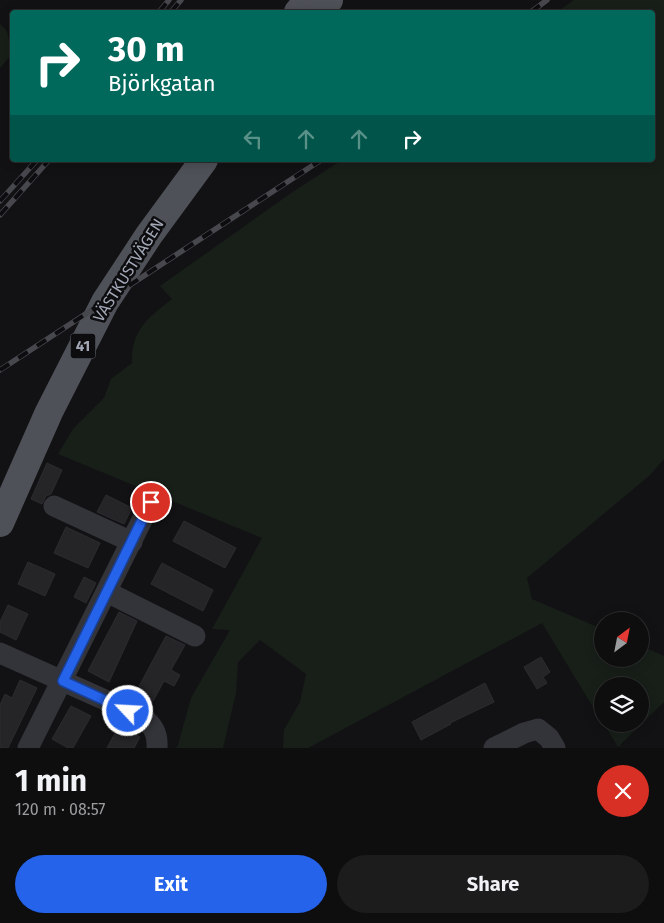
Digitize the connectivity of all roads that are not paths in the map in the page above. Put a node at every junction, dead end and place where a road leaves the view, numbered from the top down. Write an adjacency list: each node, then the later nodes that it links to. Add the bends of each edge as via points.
1 (308, 0): 3 (main road)
2 (329, 0): 4 (main road)
3 (300, 10)
4 (321, 10)
5 (183, 162): 7 (main road, VÄSTKUSTVÄGEN / 41, via 100,281 52,372)
6 (203, 162): 10 (main road, VÄSTKUSTVÄGEN / 41, via 105,302 49,412)
7 (0, 483)
8 (151, 502): 11 (street)
9 (54, 506): 11 (street)
10 (0, 523)
11 (132, 542): 12 (street)
12 (107, 592): 13 (street); 15 (street)
13 (195, 636)
14 (0, 653): 15 (street)
15 (63, 681): 16 (street); 17 (street, via 141,716 154,729)
16 (28, 748)
17 (157, 748)
18 (494, 748): 19 (street, via 538,729)
19 (555, 748)

